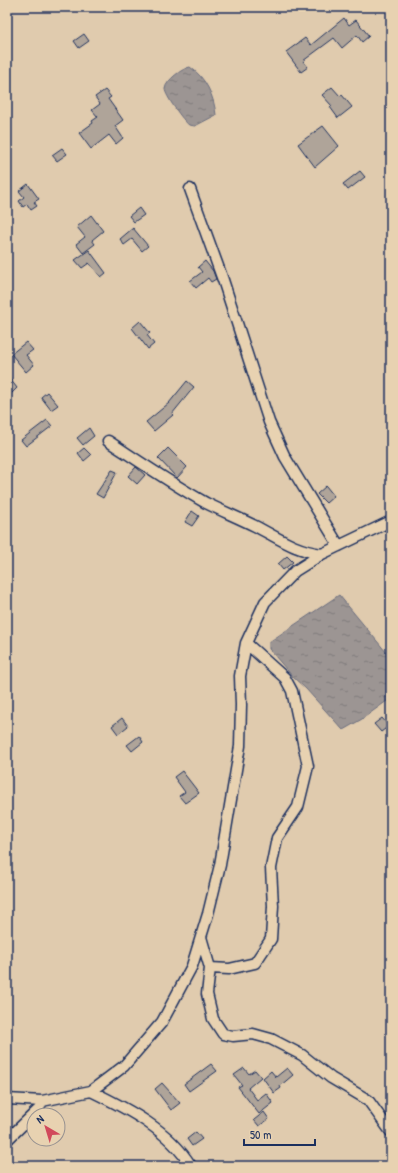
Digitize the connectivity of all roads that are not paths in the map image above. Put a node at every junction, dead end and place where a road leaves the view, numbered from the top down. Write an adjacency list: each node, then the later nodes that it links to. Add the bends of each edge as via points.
1 (190, 189): 4 (street, via 223,280 269,422 285,457)
2 (108, 441): 5 (street, via 206,503 291,546 306,552)
3 (391, 521): 4 (street)
4 (339, 546): 5 (street)
5 (322, 554): 6 (street, via 295,570 265,602)
6 (246, 643): 7 (street, via 240,676 239,753 220,865); 8 (street, via 285,678 292,692 308,766 298,807 277,838 271,868 271,938 255,963 229,969)
7 (201, 937): 8 (street); 9 (street, via 192,966 162,1022 124,1066)
8 (210, 968): 12 (street, via 207,994 213,1019 223,1034 252,1034 302,1055 331,1078 368,1100)
9 (91, 1091): 11 (street); 14 (street, via 167,1136)
10 (7, 1099): 11 (street)
11 (42, 1101): 13 (street, via 39,1109)
12 (391, 1132)
13 (7, 1140)
14 (191, 1166)

